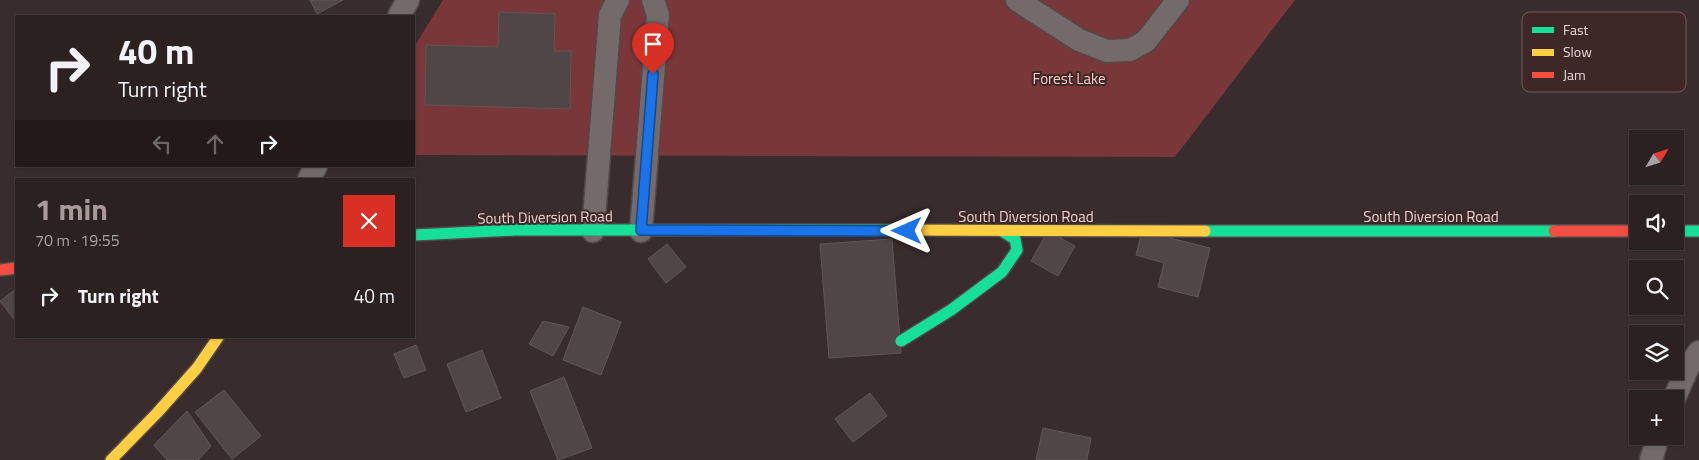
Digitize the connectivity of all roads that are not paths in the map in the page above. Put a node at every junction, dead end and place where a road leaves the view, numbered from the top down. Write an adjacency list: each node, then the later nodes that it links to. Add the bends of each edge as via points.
1 (408, 0): 6 (lane)
2 (618, 0): 8 (lane, via 610,15)
3 (653, 0): 7 (lane, via 658,15)
4 (1017, 0): 5 (lane, via 1079,40 1107,51 1130,50 1146,41)
5 (1178, 0)
6 (400, 15)
7 (641, 230): 8 (main road, South Diversion Road); 9 (main road, South Diversion Road)
8 (593, 231): 13 (main road, South Diversion Road, via 516,230)
9 (1002, 231): 10 (main road, South Diversion Road); 17 (main road, via 1015,239 1018,250 1002,272 951,310)
10 (1629, 231)
11 (1684, 231): 12 (main road)
12 (1699, 232)
13 (415, 235)
14 (15, 268): 15 (main road)
15 (0, 270)
16 (218, 338): 21 (main road, via 197,368)
17 (901, 341)
18 (1699, 352): 19 (lane)
19 (1678, 390)
20 (1655, 445): 22 (lane)
21 (111, 460)
22 (1651, 460)

